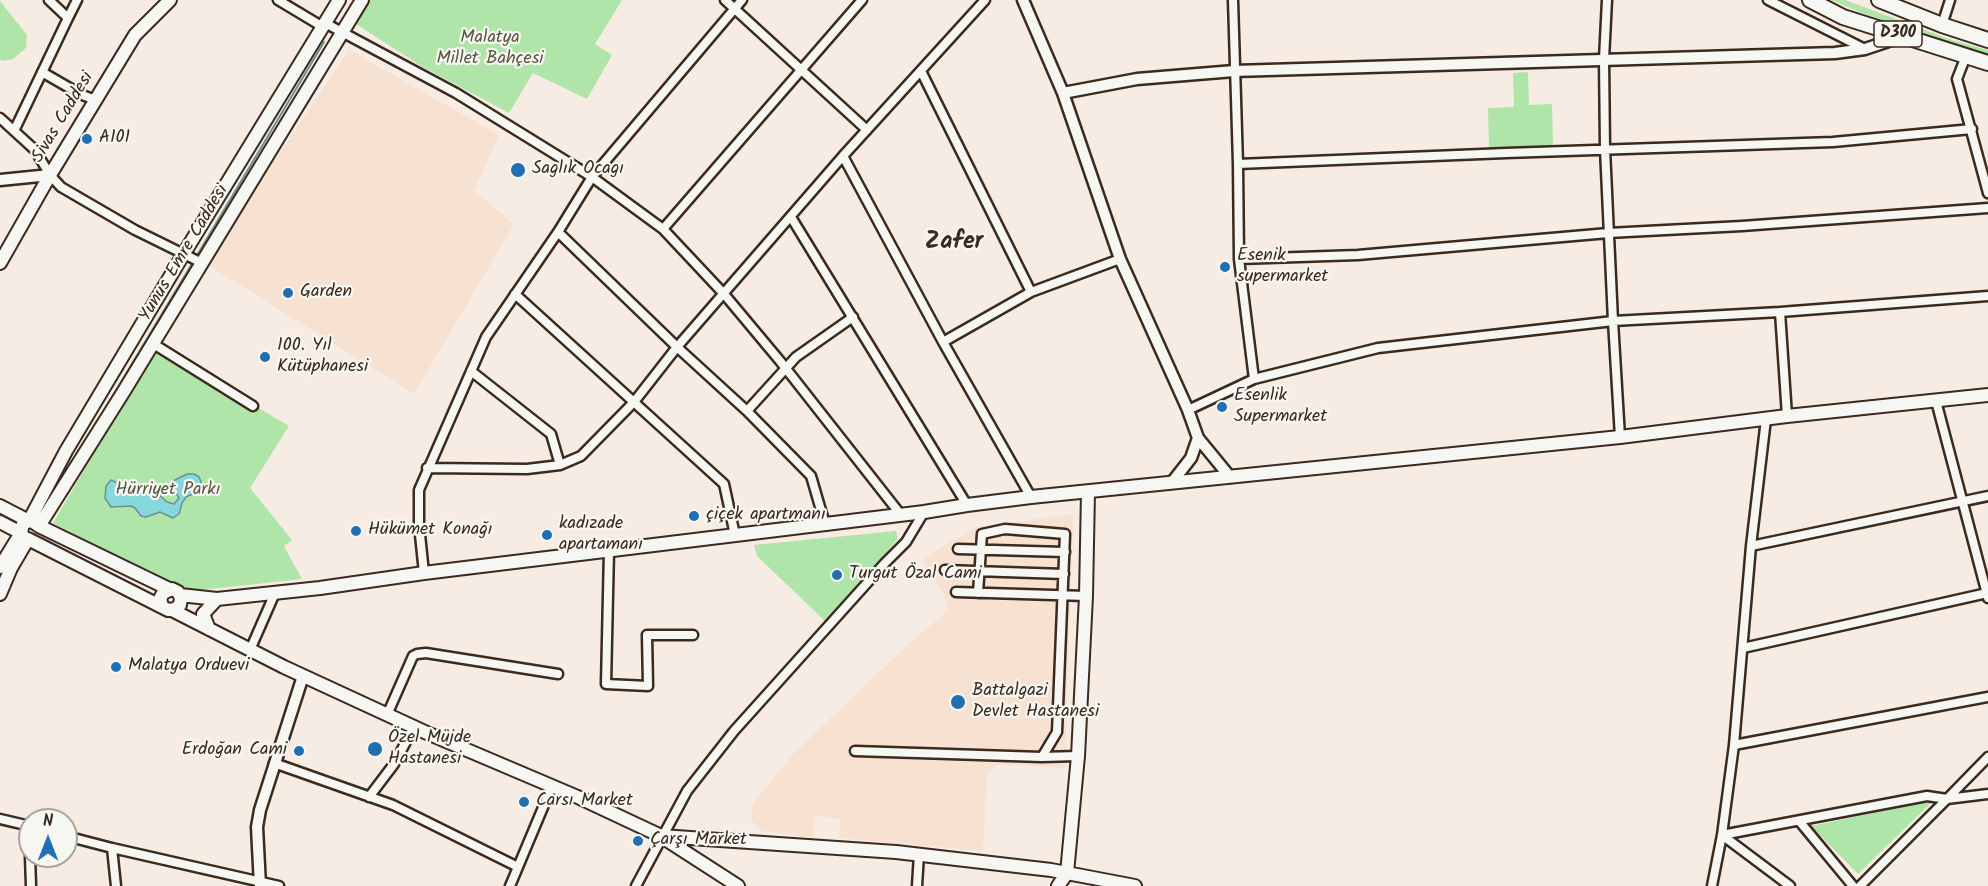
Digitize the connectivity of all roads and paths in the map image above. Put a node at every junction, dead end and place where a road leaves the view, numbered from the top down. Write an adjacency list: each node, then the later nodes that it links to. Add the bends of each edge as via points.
1 (49, 0): 19 (street)
2 (77, 0): 19 (street)
3 (170, 0): 34 (main road, Sivas Caddesi, via 135,35)
4 (278, 0): 20 (street)
5 (339, 0): 20 (main road, Yunus Emre Caddesi)
6 (362, 0): 22 (main road, Yunus Emre Caddesi)
7 (725, 0): 18 (street)
8 (742, 0): 18 (street)
9 (862, 0): 29 (street)
10 (985, 0): 30 (street)
11 (1023, 0): 33 (street)
12 (1233, 0): 31 (street)
13 (1607, 0): 27 (street)
14 (1768, 0): 25 (street)
15 (1810, 0): 23 (highway, D300, via 1843,17)
16 (1879, 0): 21 (highway, D300)
17 (1950, 0): 21 (street)
18 (734, 8): 29 (street); 43 (street)
19 (68, 18): 32 (street)
20 (324, 25): 22 (street); 51 (main road, Yunus Emre Caddesi)
21 (1942, 25): 24 (highway, D300)
22 (344, 31): 43 (street, via 456,93); 54 (main road, Yunus Emre Caddesi)
23 (1904, 36): 25 (street); 26 (highway, D300)
24 (1988, 40)
25 (1865, 49): 27 (street)
26 (1965, 56): 28 (highway, D300); 36 (street, via 1957,79)
27 (1604, 58): 31 (street); 39 (street)
28 (1988, 63)
29 (802, 70): 37 (street); 48 (street)
30 (921, 71): 37 (street); 56 (street)
31 (1234, 71): 33 (street, via 1137,79); 41 (street)
32 (42, 72): 34 (street); 38 (street)
33 (1063, 93): 52 (street)
34 (95, 100): 42 (main road, Sivas Caddesi)
35 (0, 118): 38 (street)
36 (1972, 129): 39 (street, via 1833,142); 45 (street)
37 (867, 130): 40 (street)
38 (14, 131): 42 (street, via 35,150)
39 (1605, 149): 41 (street); 50 (street)
40 (843, 156): 47 (street); 63 (street)
41 (1238, 164): 53 (street)
42 (50, 175): 44 (street); 51 (street, via 61,187); 55 (main road, Sivas Caddesi)
43 (592, 177): 48 (street); 49 (street)
44 (0, 180)
45 (1988, 193)
46 (1988, 208): 50 (street)
47 (790, 217): 58 (street); 61 (street)
48 (663, 229): 58 (street)
49 (558, 232): 57 (street); 65 (street)
50 (1608, 233): 53 (street, via 1358,255); 62 (street)
51 (184, 255): 54 (street); 94 (main road, Yunus Emre Caddesi, via 66,451)
52 (1120, 259): 56 (street); 73 (street)
53 (1239, 259): 68 (street)
54 (201, 262): 64 (main road, Yunus Emre Caddesi)
55 (0, 263)
56 (1031, 292): 63 (street)
57 (515, 294): 67 (street, via 486,337); 71 (street)
58 (724, 294): 65 (street); 66 (street)
59 (1988, 296): 60 (street)
60 (1780, 312): 62 (street); 75 (street)
61 (853, 317): 66 (street, via 796,357); 89 (street)
62 (1613, 321): 68 (street, via 1378,348); 77 (street)
63 (943, 342): 87 (street)
64 (152, 343): 72 (street); 94 (main road, Yunus Emre Caddesi, via 57,500)
65 (677, 348): 71 (street); 74 (street)
66 (786, 369): 74 (street); 92 (street)
67 (471, 371): 79 (street, via 551,434); 82 (street)
68 (1254, 379): 73 (street)
69 (1988, 395): 70 (main road)
70 (1936, 401): 75 (main road); 88 (street)
71 (634, 402): 80 (street, via 581,456); 96 (street, via 724,484)
72 (252, 406)
73 (1188, 410): 78 (street)
74 (747, 411): 95 (street, via 811,476)
75 (1787, 416): 76 (main road)
76 (1766, 419): 77 (main road); 98 (street)
77 (1620, 437): 83 (main road)
78 (1198, 438): 83 (street); 84 (street, via 1191,458)
79 (554, 443): 80 (street); 81 (street)
80 (571, 460): 81 (street)
81 (560, 465): 82 (street)
82 (427, 468): 106 (street, via 419,490)
83 (1230, 477): 84 (main road)
84 (1173, 481): 85 (main road)
85 (1088, 492): 87 (main road); 115 (main road)
86 (1988, 496): 88 (street)
87 (1031, 497): 89 (main road)
88 (1963, 501): 98 (street); 108 (street)
89 (968, 505): 91 (main road)
90 (0, 506): 94 (main road)
91 (924, 512): 92 (main road); 141 (street, via 906,542 734,731 687,791)
92 (901, 515): 95 (main road)
93 (0, 522): 97 (main road)
94 (34, 523): 97 (main road, via 23,524); 109 (main road)
95 (825, 524): 96 (main road)
96 (735, 535): 101 (main road)
97 (24, 536): 103 (main road); 113 (main road); 118 (main road)
98 (1751, 546): 121 (street)
99 (958, 549): 100 (street)
100 (981, 549): 102 (street); 102 (street, via 982,534 1005,529 1065,534); 105 (street)
101 (609, 550): 106 (main road); 120 (street, via 606,684 648,686 647,635)
102 (1065, 552): 107 (street)
103 (0, 567)
104 (945, 570): 105 (street)
105 (980, 571): 107 (street); 112 (street)
106 (424, 573): 111 (main road)
107 (1064, 574): 114 (street)
108 (1986, 581): 116 (street)
109 (174, 592): 117 (main road); 118 (main road, via 161,596); 118 (main road, via 180,605)
110 (956, 592): 112 (street)
111 (275, 593): 117 (main road); 122 (street)
112 (978, 593): 114 (street)
113 (0, 594)
114 (1063, 595): 115 (street); 132 (street, via 1057,732)
115 (1086, 596): 130 (main road)
116 (1987, 596): 121 (street)
117 (217, 598): 119 (main road, via 202,614)
118 (167, 608): 119 (main road)
119 (209, 629): 122 (main road)
120 (693, 635)
121 (1743, 648): 128 (street)
122 (250, 650): 124 (main road)
123 (558, 674): 126 (street, via 417,654 412,656)
124 (303, 676): 126 (main road); 133 (street)
125 (1988, 697): 128 (street)
126 (387, 715): 127 (main road)
127 (414, 727): 134 (main road); 136 (street, via 394,764)
128 (1734, 745): 142 (street)
129 (855, 751): 132 (street)
130 (1078, 756): 132 (street); 148 (main road)
131 (1988, 757): 137 (street)
132 (1042, 758)
133 (274, 763): 136 (street); 149 (street, via 257,827)
134 (552, 786): 141 (main road); 146 (street)
135 (1988, 794): 137 (street)
136 (369, 797): 146 (street)
137 (1947, 800): 139 (street, via 1927,796); 162 (street)
138 (0, 819): 140 (street)
139 (1800, 822): 142 (street); 161 (street)
140 (18, 823)
141 (661, 836): 145 (main road); 154 (street); 155 (main road)
142 (1722, 836): 159 (street); 160 (street)
143 (78, 839): 144 (street)
144 (112, 848): 149 (street); 151 (street)
145 (919, 854): 148 (main road); 156 (street)
146 (518, 867): 153 (street)
147 (31, 868): 150 (street)
148 (1067, 873): 157 (main road); 158 (main road)
149 (260, 883): 152 (street)
150 (32, 886)
151 (116, 886)
152 (279, 886)
153 (510, 886)
154 (636, 886)
155 (738, 886)
156 (917, 886)
157 (1058, 886)
158 (1135, 886)
159 (1712, 886)
160 (1790, 886)
161 (1853, 886)
162 (1860, 886)

